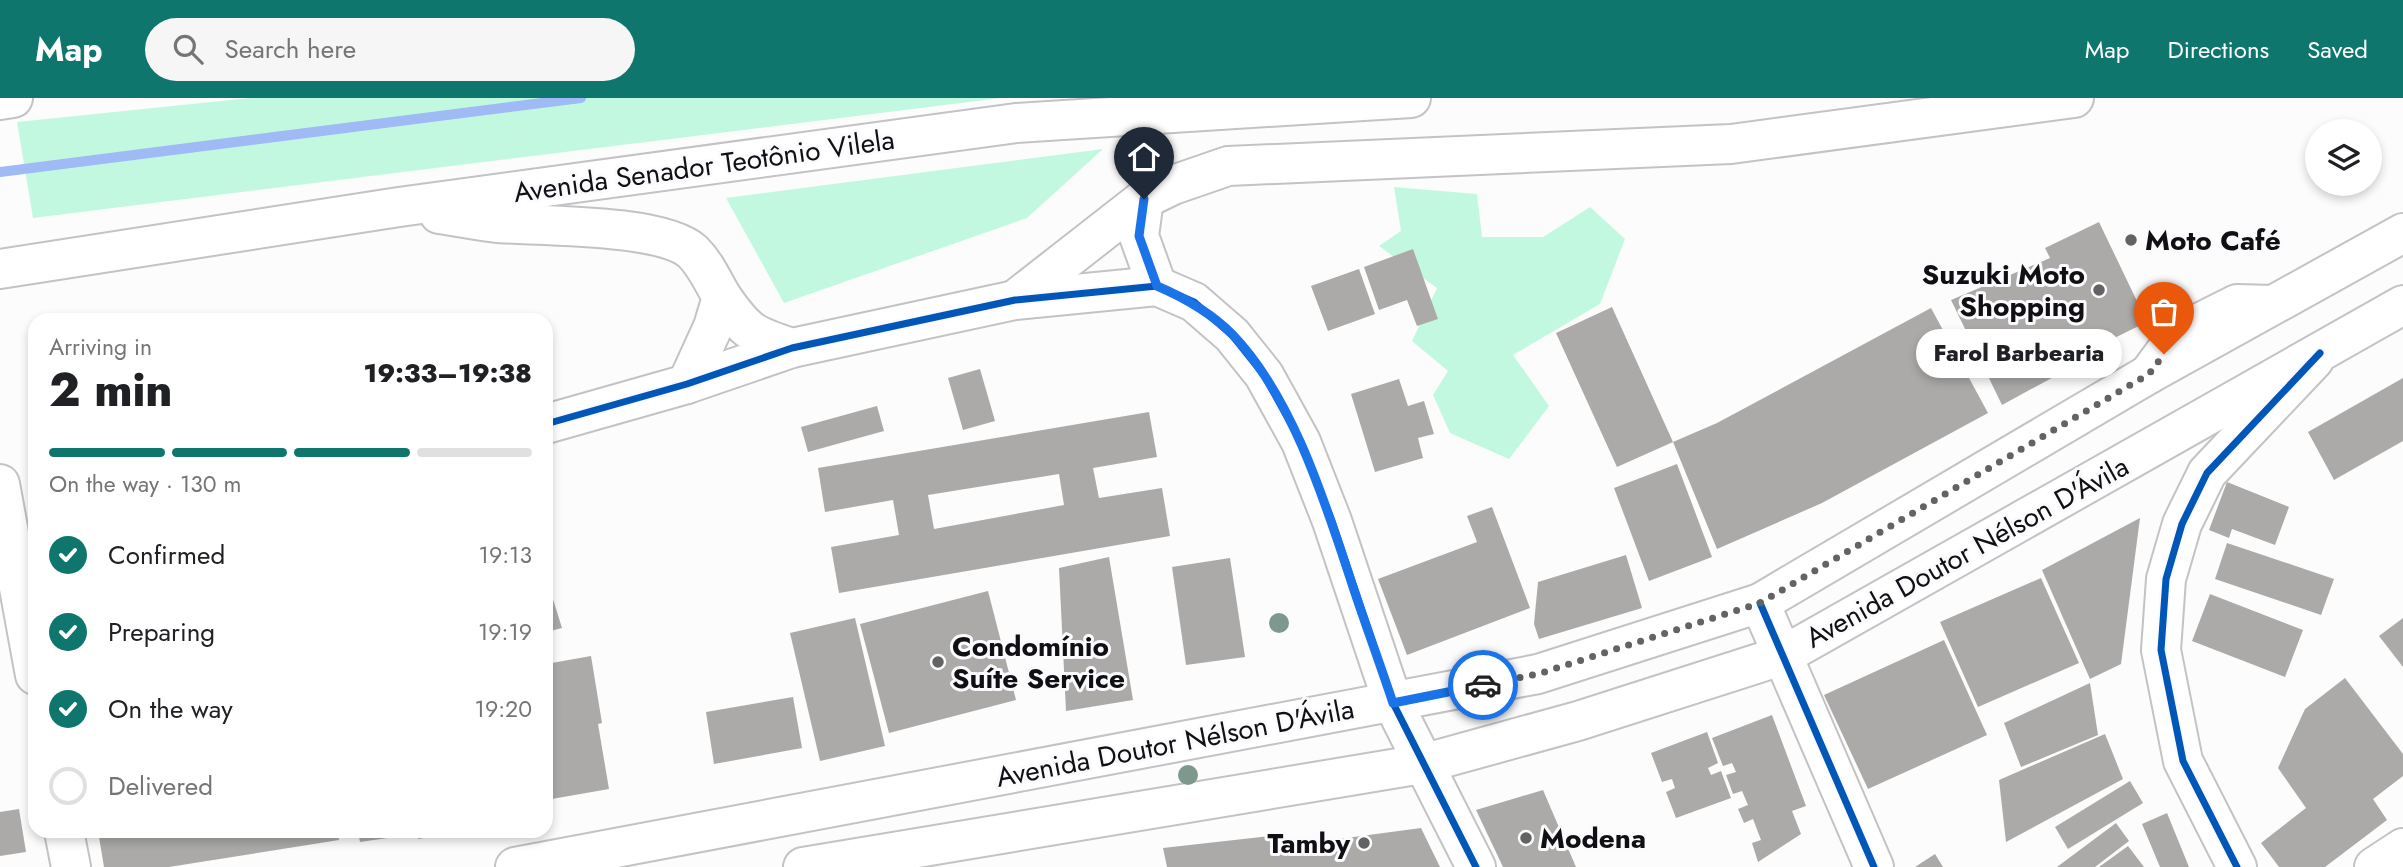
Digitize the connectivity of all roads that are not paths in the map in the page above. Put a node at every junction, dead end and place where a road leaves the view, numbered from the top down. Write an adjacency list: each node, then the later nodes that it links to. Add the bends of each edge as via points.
1 (13, 98): 4 (main road)
2 (1411, 98): 6 (main road, Avenida Senador Teotônio Vilela, via 1016,123)
3 (2074, 98): 5 (main road, via 1731,145 1228,166)
4 (0, 100)
5 (1144, 199): 9 (main road, via 1139,236); 11 (main road)
6 (399, 207): 8 (main road, Avenida Senador Teotônio Vilela); 10 (main road, via 495,222 602,228 666,238 692,251)
7 (2403, 233): 19 (main road, Avenida Doutor Nélson D'Ávila, via 2149,374)
8 (0, 269)
9 (1157, 286): 11 (main road); 22 (main road, via 1194,302 1233,335 1264,374 1301,442 1332,521)
10 (722, 298): 13 (main road, via 740,323 760,338); 15 (main road)
11 (1015, 300): 13 (main road)
12 (2403, 305): 14 (main road, Avenida Doutor Nélson D'Ávila)
13 (792, 348): 15 (main road)
14 (2320, 353): 21 (main road, Avenida Doutor Nélson D'Ávila); 31 (main road, via 2207,473 2182,524 2166,579 2161,650 2183,761)
15 (687, 384): 16 (main road)
16 (553, 422)
17 (0, 484): 18 (main road)
18 (17, 575): 20 (main road)
19 (1760, 603): 21 (main road); 22 (main road, Avenida Doutor Nélson D'Ávila, via 1538,674)
20 (28, 636)
21 (1784, 655): 23 (main road, Avenida Doutor Nélson D'Ávila, via 1577,721); 30 (main road)
22 (1393, 703): 23 (main road); 27 (main road, Avenida Doutor Nélson D'Ávila)
23 (1422, 764): 28 (main road, Avenida Doutor Nélson D'Ávila); 29 (main road)
24 (65, 838): 26 (main road)
25 (2403, 848): 32 (main road)
26 (71, 867)
27 (515, 867)
28 (803, 867)
29 (1476, 867)
30 (1874, 867)
31 (2237, 867)
32 (2374, 867)

